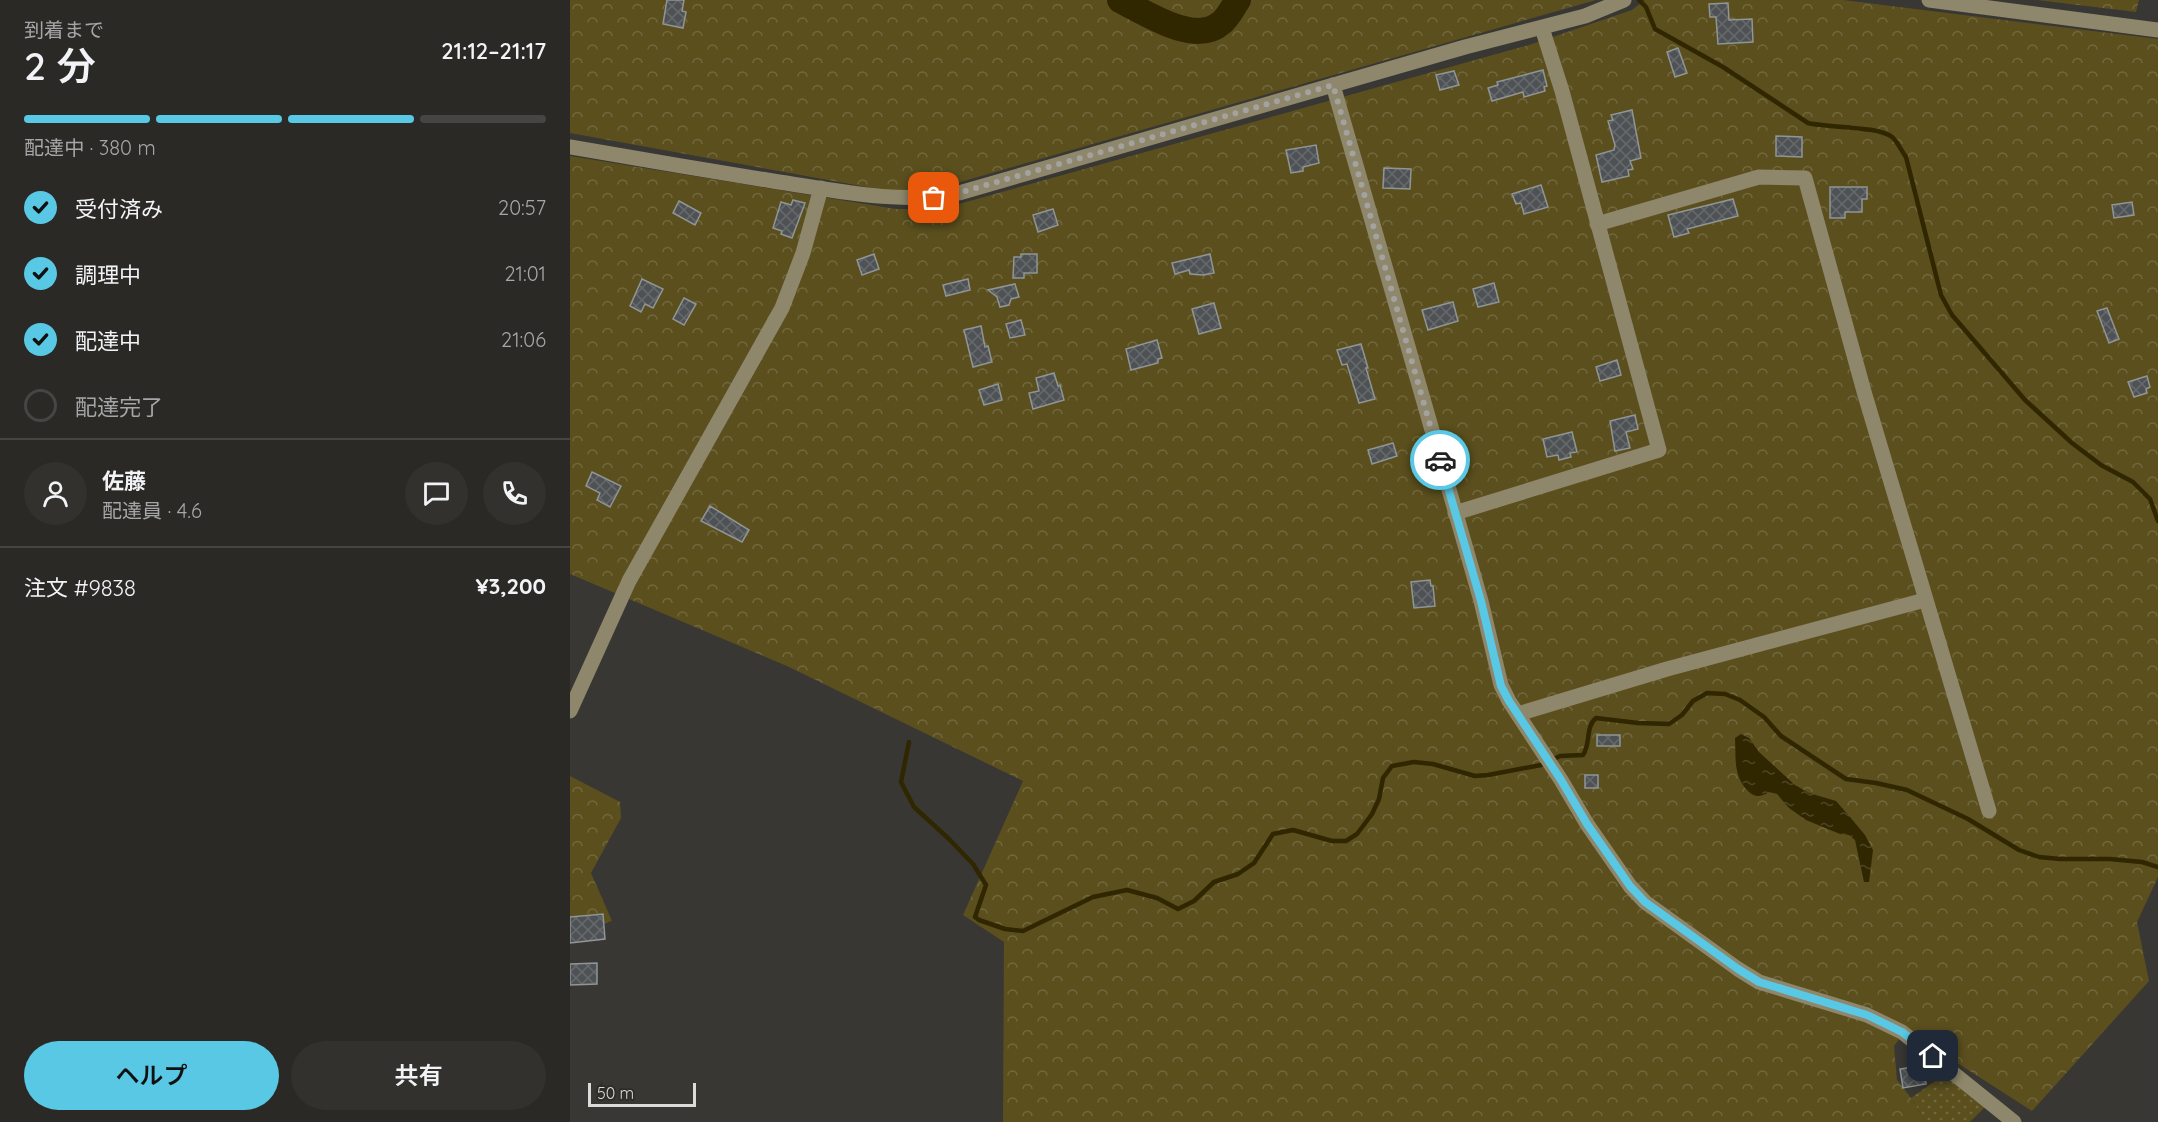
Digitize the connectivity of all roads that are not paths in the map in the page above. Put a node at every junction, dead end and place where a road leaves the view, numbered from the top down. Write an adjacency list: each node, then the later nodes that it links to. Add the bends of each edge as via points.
1 (1624, 0): 3 (street)
2 (1929, 0): 4 (street)
3 (1542, 28): 5 (street); 8 (street)
4 (2158, 30)
5 (1333, 85): 7 (street, via 959,193 899,198); 9 (street)
6 (570, 147): 7 (street)
7 (821, 188): 11 (street, via 803,254 782,308 629,581)
8 (1597, 224): 9 (street, via 1659,450); 10 (street, via 1759,177 1805,178)
9 (1455, 513): 12 (street, via 1501,686)
10 (1925, 600): 12 (street, via 1667,669); 13 (street)
11 (570, 711)
12 (1518, 714): 14 (street, via 1587,824 1645,902 1759,982 1867,1015 1902,1032)
13 (1989, 811)
14 (2014, 1122)

